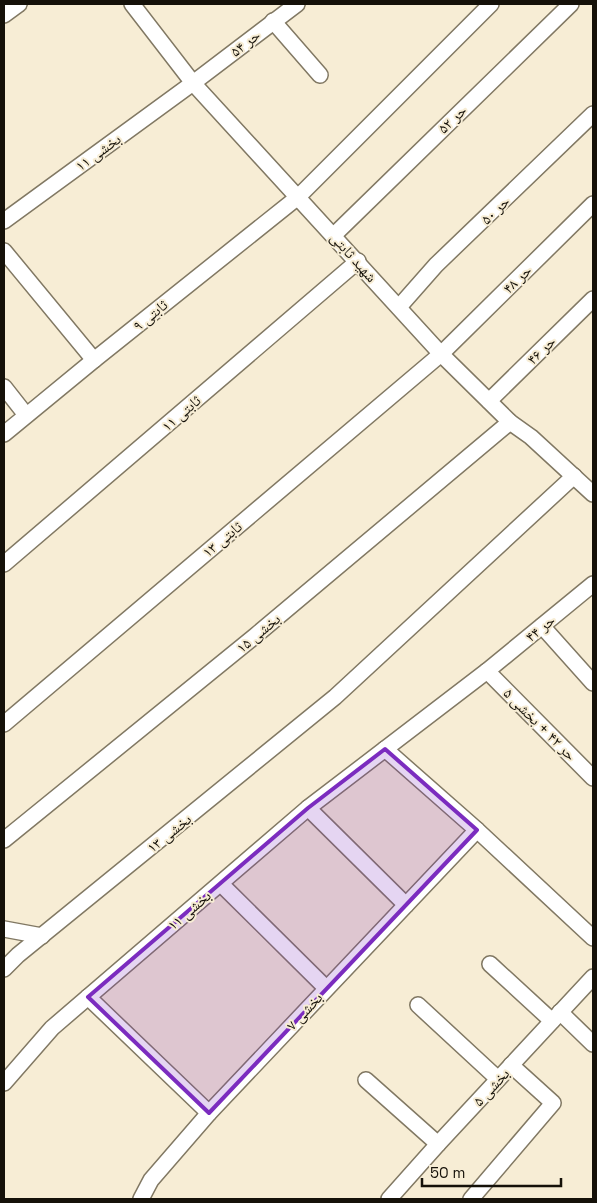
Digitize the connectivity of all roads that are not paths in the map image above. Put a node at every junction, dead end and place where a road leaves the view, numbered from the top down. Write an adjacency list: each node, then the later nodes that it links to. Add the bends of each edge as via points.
1 (19, 4): 7 (street)
2 (132, 4): 9 (street, شهید ثابتی)
3 (297, 4): 6 (street, حر ۵۴)
4 (491, 4): 11 (street, ثابتی ۹)
5 (571, 4): 14 (street, حر ۵۲)
6 (276, 13): 8 (street); 9 (street, حر ۵۴)
7 (4, 15)
8 (320, 75)
9 (193, 83): 11 (street, شهید ثابتی); 13 (street, بخشی ۱۱)
10 (593, 114): 18 (street, حر ۵۰, via 436,265)
11 (298, 197): 14 (street, شهید ثابتی); 20 (street, ثابتی ۹)
12 (593, 204): 19 (street, حر ۴۸)
13 (4, 220)
14 (334, 235): 16 (street, شهید ثابتی)
15 (4, 251): 20 (street)
16 (358, 261): 18 (street, شهید ثابتی); 28 (street, ثابتی ۱۱)
17 (593, 299): 22 (street, حر ۴۶)
18 (398, 307): 19 (street, شهید ثابتی)
19 (441, 354): 22 (street, شهید ثابتی); 33 (street, ثابتی ۱۳)
20 (94, 360): 23 (street, ثابتی ۹)
21 (4, 387): 23 (street)
22 (489, 401): 24 (street, شهید ثابتی)
23 (26, 415): 25 (street, ثابتی ۹)
24 (510, 422): 26 (street, شهید ثابتی); 38 (street, بخشی ۱۵, via 255,636)
25 (4, 434)
26 (574, 476): 27 (street, شهید ثابتی); 42 (street, بخشی ۱۳, via 335,697)
27 (593, 494)
28 (4, 564)
29 (593, 584): 30 (street, حر ۴۴)
30 (542, 626): 31 (street, حر ۴۴); 32 (street)
31 (487, 671): 34 (street, حر ۴۴); 35 (street, حر ۴۲ + بخشی ۵)
32 (593, 683)
33 (4, 724)
34 (385, 749): 36 (street, بخشی ۱۱); 37 (street)
35 (593, 778)
36 (308, 808): 39 (street, بخشی ۱۱); 40 (street)
37 (477, 830): 40 (street, بخشی ۷); 43 (street)
38 (7, 833)
39 (220, 884): 47 (street); 48 (street, بخشی ۱۱)
40 (406, 905): 47 (street, بخشی ۷)
41 (4, 929): 42 (street)
42 (42, 936): 45 (street, بخشی ۱۳)
43 (593, 938)
44 (490, 964): 50 (street)
45 (4, 969)
46 (593, 977): 50 (street, بخشی ۵)
47 (326, 988): 56 (street, بخشی ۷)
48 (88, 997): 55 (street, بخشی ۱۱, via 52,1028); 56 (street)
49 (418, 1005): 53 (street)
50 (556, 1017): 51 (street); 52 (street, بخشی ۵)
51 (593, 1044)
52 (511, 1066): 53 (street, بخشی ۵); 60 (street, via 553,1103)
53 (498, 1079): 57 (street, بخشی ۵)
54 (366, 1080): 57 (street)
55 (4, 1083)
56 (209, 1113): 58 (street, بخشی ۷, via 152,1180)
57 (438, 1144): 59 (street, بخشی ۵)
58 (141, 1199)
59 (390, 1199)
60 (471, 1199)

